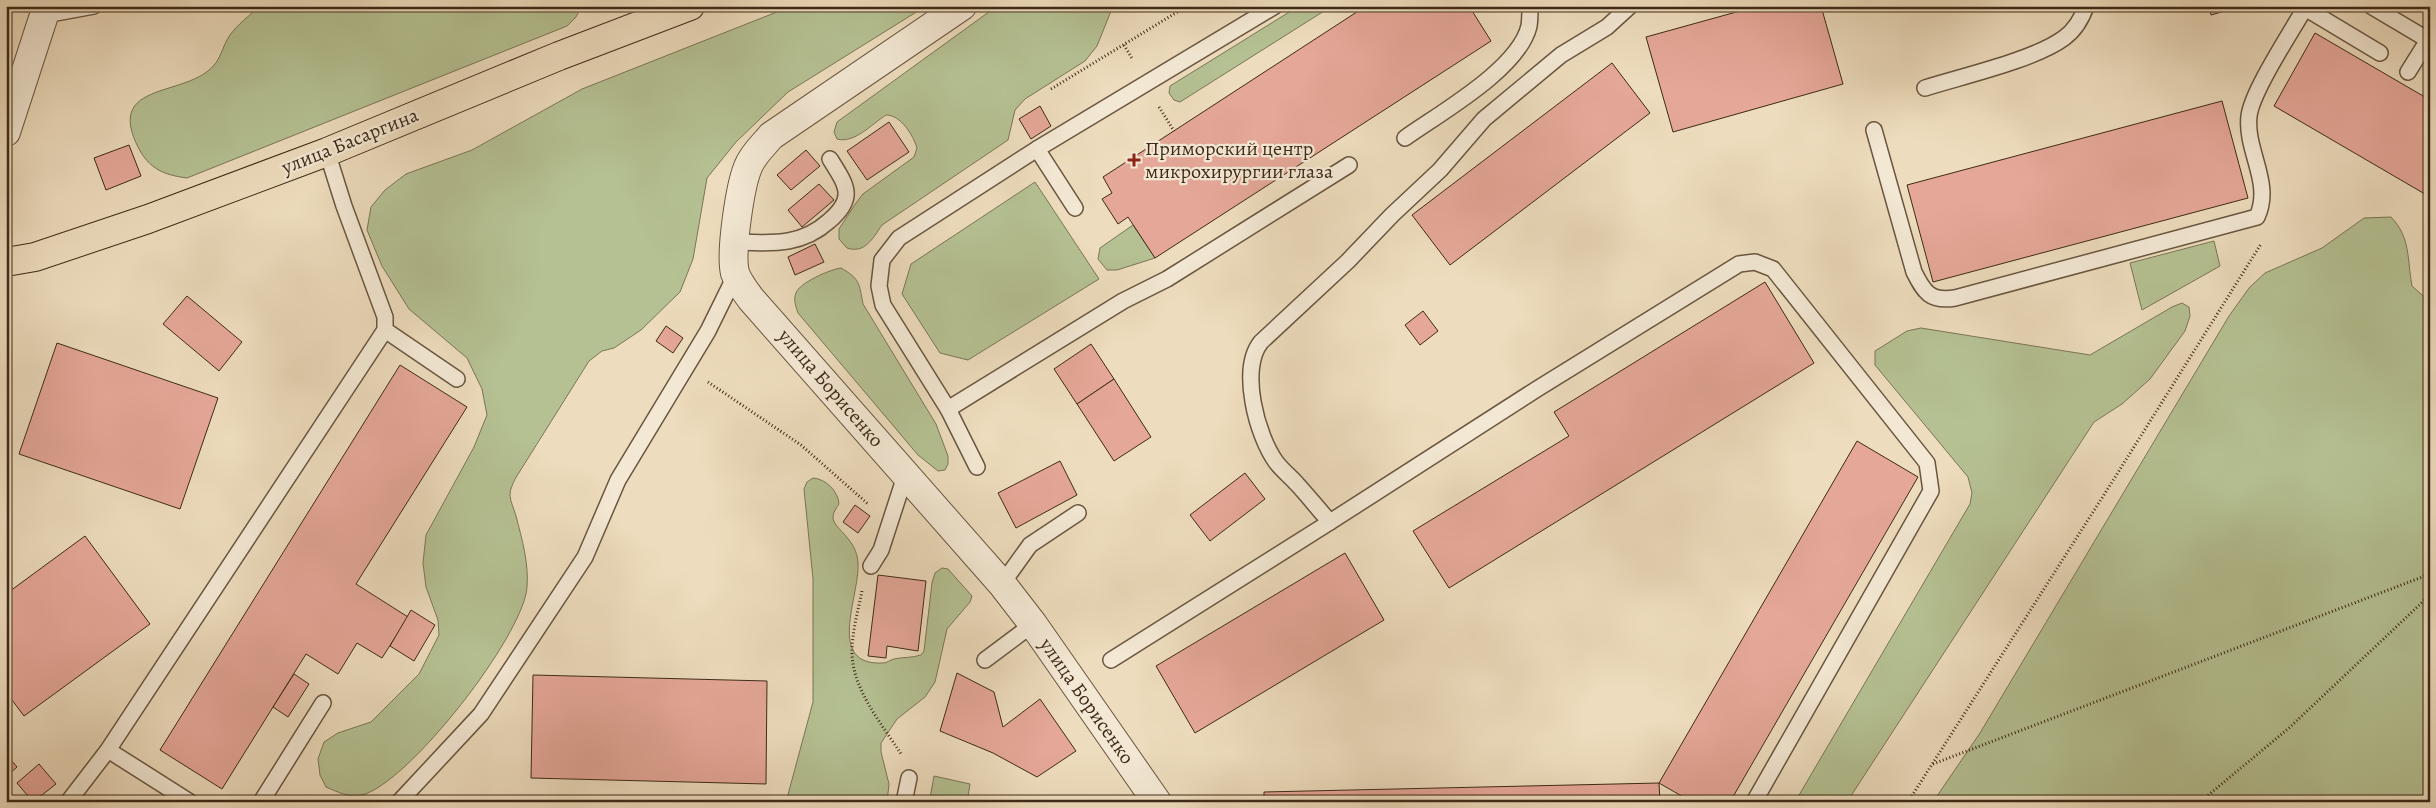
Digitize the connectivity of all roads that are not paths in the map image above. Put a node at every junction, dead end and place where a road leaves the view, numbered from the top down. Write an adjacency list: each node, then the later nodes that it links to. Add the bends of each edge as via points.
1 (94, 6): 10 (lane)
2 (690, 6): 19 (main road, улица Басаргина)
3 (962, 6): 23 (street, улица Борисенко, via 772,136 748,167)
4 (1275, 6): 18 (lane)
5 (1530, 6): 17 (lane, via 1529,26 1506,63 1489,79)
6 (1630, 6): 32 (lane, via 1607,27 1560,55 1484,119 1440,170 1256,348 1251,366 1252,390 1266,444 1276,462)
7 (2086, 6): 14 (lane, via 2078,24 2064,38 2041,50)
8 (2371, 6): 11 (lane)
9 (2306, 7): 12 (lane); 15 (lane, via 2255,97 2249,114 2248,132 2263,188 2257,217 1955,298 1940,299 1923,290 1914,272)
10 (46, 10): 16 (street)
11 (2429, 40): 13 (lane)
12 (2380, 53)
13 (2408, 72)
14 (1925, 88)
15 (1874, 130)
16 (6, 132)
17 (1405, 138)
18 (1037, 149): 22 (lane); 28 (lane, via 899,238 882,260 879,286 883,305)
19 (327, 152): 24 (main road, улица Басаргина, via 148,219 36,256); 26 (lane, via 385,317)
20 (830, 159): 23 (lane, via 843,179 847,198 843,210 819,230 796,241)
21 (1349, 166): 28 (lane, via 1168,279 1123,302)
22 (1075, 208)
23 (734, 242): 25 (street, улица Борисенко)
24 (6, 262)
25 (736, 274): 30 (street, улица Борисенко, via 751,299); 44 (lane, via 687,368 618,480 585,557 481,714)
26 (385, 330): 27 (lane); 39 (lane)
27 (457, 379)
28 (948, 409): 29 (lane)
29 (977, 468)
30 (906, 473): 33 (lane, via 881,550); 34 (street, улица Борисенко)
31 (1078, 513): 34 (lane, via 1030,545)
32 (1330, 522): 37 (lane); 47 (lane, via 1739,264 1755,262 1773,269 1927,463 1931,491)
33 (871, 566)
34 (1002, 584): 35 (street, улица Борисенко)
35 (1033, 624): 36 (lane); 46 (street, улица Борисенко)
36 (985, 660)
37 (1111, 660)
38 (323, 703): 43 (lane)
39 (108, 750): 41 (lane); 42 (lane)
40 (909, 778): 45 (lane)
41 (68, 802)
42 (190, 802)
43 (261, 802)
44 (398, 802)
45 (904, 802)
46 (1157, 802)
47 (1754, 802)

